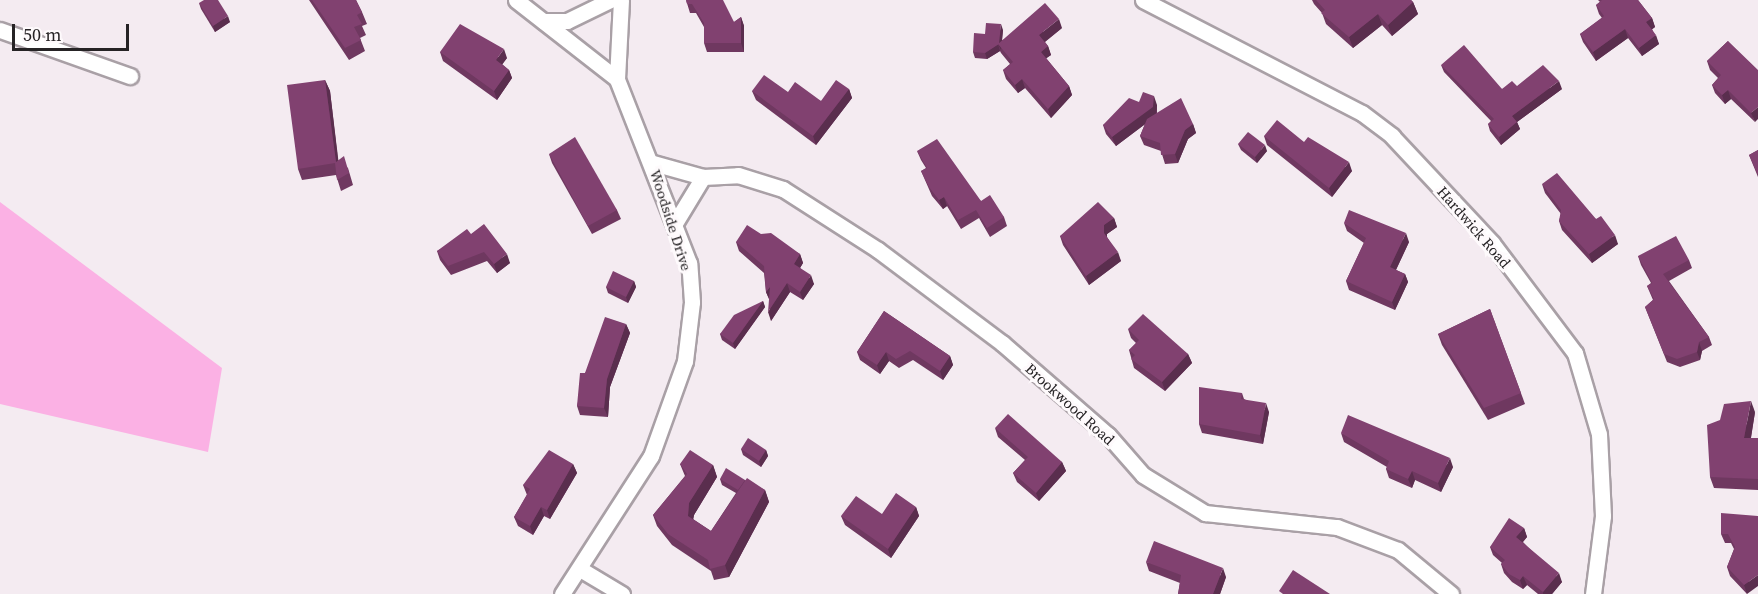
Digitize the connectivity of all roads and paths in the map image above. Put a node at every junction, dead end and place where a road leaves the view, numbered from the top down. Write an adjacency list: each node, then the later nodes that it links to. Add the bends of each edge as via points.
1 (516, 0): 5 (street)
2 (610, 0): 5 (street, via 567,21)
3 (621, 0): 8 (street, Woodside Drive)
4 (1143, 0): 16 (street, Hardwick Road, via 1362,112 1392,136 1492,243 1575,353 1596,423 1603,516)
5 (543, 21): 8 (street)
6 (0, 30): 7 (street)
7 (130, 76)
8 (617, 79): 9 (street, Woodside Drive)
9 (652, 163): 10 (street, Brookwood Road); 11 (street, Woodside Drive)
10 (703, 177): 11 (street); 15 (street, Brookwood Road, via 738,175 783,189 878,250 1002,343 1108,435 1143,475 1204,513 1337,528 1398,550)
11 (675, 223): 12 (street, Woodside Drive, via 689,263 691,292 685,361 651,456)
12 (579, 569): 13 (street, Woodside Drive); 14 (street)
13 (562, 594)
14 (622, 594)
15 (1451, 594)
16 (1593, 594)

